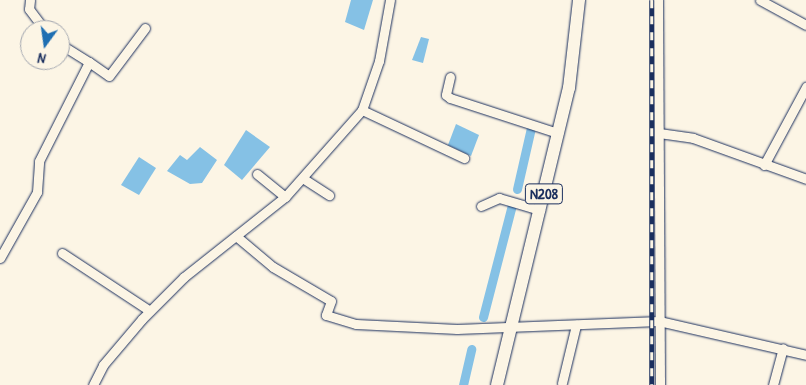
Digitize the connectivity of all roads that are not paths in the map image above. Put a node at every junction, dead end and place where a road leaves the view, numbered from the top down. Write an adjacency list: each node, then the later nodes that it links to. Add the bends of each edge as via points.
1 (30, 0): 6 (street, via 28,9)
2 (390, 0): 13 (street, via 379,61)
3 (579, 0): 14 (highway, N208, via 569,88)
4 (658, 0): 15 (street)
5 (760, 0): 7 (street)
6 (37, 20)
7 (806, 25)
8 (145, 28): 10 (street, via 109,76)
9 (70, 50): 10 (street)
10 (89, 62): 27 (street, via 39,161 37,192)
11 (450, 77): 14 (street, via 446,95 450,98)
12 (806, 87): 17 (street)
13 (362, 110): 16 (street); 19 (street)
14 (558, 133): 24 (highway, N208)
15 (659, 133): 17 (street, via 693,138); 29 (street)
16 (464, 158)
17 (764, 165): 20 (street)
18 (258, 174): 22 (street)
19 (304, 179): 21 (street); 22 (street)
20 (806, 180)
21 (329, 194)
22 (285, 197): 25 (street)
23 (481, 206): 24 (street, via 499,198)
24 (540, 210): 31 (highway, N208)
25 (236, 236): 28 (street, via 184,277); 31 (street, via 273,267 331,301 326,315 356,324 457,329)
26 (62, 253): 28 (street)
27 (0, 258)
28 (150, 311): 35 (street, via 103,365)
29 (659, 321): 30 (street); 32 (street); 37 (street)
30 (576, 325): 31 (street); 34 (street)
31 (512, 326): 36 (highway, N208)
32 (782, 348): 33 (street); 38 (street)
33 (806, 355)
34 (562, 382)
35 (93, 385)
36 (497, 385)
37 (660, 385)
38 (773, 385)

